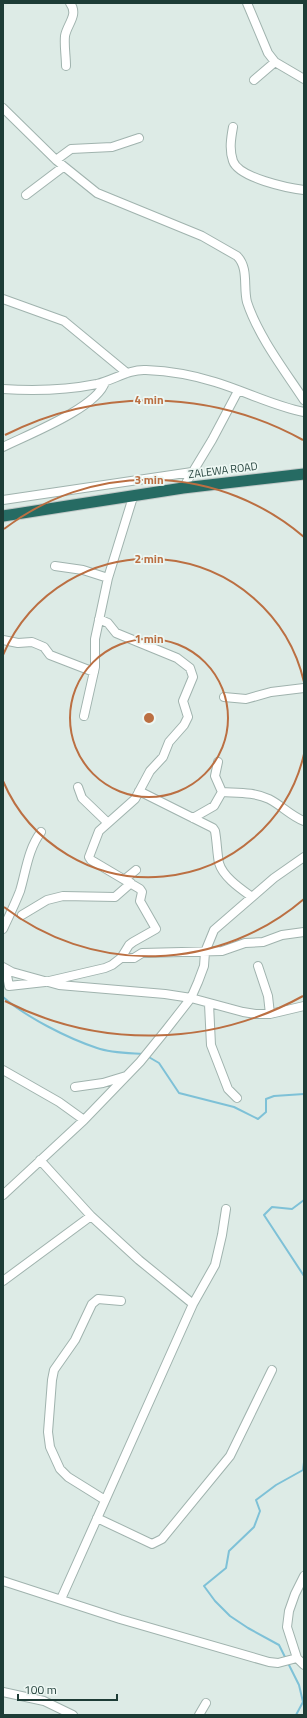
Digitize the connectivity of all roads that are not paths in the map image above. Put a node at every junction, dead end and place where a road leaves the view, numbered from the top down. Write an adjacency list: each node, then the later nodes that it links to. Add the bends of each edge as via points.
1 (70, 3): 4 (street, via 74,14 66,31)
2 (247, 3): 3 (street, via 268,53)
3 (275, 62): 5 (street); 6 (street)
4 (66, 66)
5 (304, 79)
6 (254, 80)
7 (3, 108): 10 (street)
8 (233, 127): 12 (street, via 230,144 233,163 238,169 275,184)
9 (139, 138): 10 (street, via 112,147 71,149)
10 (56, 160): 11 (street)
11 (63, 167): 13 (street); 19 (street, via 97,193 202,236 237,256 244,268 247,302 254,319)
12 (304, 190)
13 (26, 195)
14 (3, 299): 15 (street, via 64,321)
15 (127, 373): 16 (street); 18 (street, via 144,370 191,375)
16 (105, 382): 17 (street, via 62,388); 21 (street, via 98,394 70,413)
17 (3, 389)
18 (238, 391): 20 (street); 22 (street)
19 (304, 400)
20 (304, 412)
21 (3, 447)
22 (192, 472): 24 (street); 26 (street)
23 (304, 474): 24 (highway, ZALEWA ROAD)
24 (183, 488): 25 (highway, ZALEWA ROAD)
25 (133, 497): 27 (highway, ZALEWA ROAD); 29 (street)
26 (3, 500)
27 (3, 516)
28 (55, 566): 29 (street, via 83,570)
29 (108, 578): 30 (street)
30 (99, 619): 32 (street, via 95,639); 38 (street, via 116,633 177,658 190,668 193,677 183,701 188,717)
31 (3, 640): 32 (street, via 36,644 44,647 50,655)
32 (94, 672): 35 (street)
33 (304, 688): 34 (street, via 272,692 246,699)
34 (224, 698)
35 (84, 716)
36 (218, 762): 39 (street, via 215,776)
37 (78, 787): 42 (street, via 82,798)
38 (139, 790): 40 (street); 42 (street, via 131,803)
39 (222, 792): 40 (street, via 214,806); 41 (street, via 255,794)
40 (193, 818): 47 (street, via 213,828 219,864 227,876)
41 (304, 821)
42 (108, 823): 46 (street, via 98,834 89,859)
43 (41, 832): 49 (street, via 30,850 19,893)
44 (304, 857): 47 (street)
45 (136, 870): 46 (street)
46 (128, 881): 48 (street, via 115,897 63,896 47,900); 52 (street, via 142,892 140,901 156,929 129,945)
47 (252, 897): 51 (street, via 214,930)
48 (22, 915)
49 (3, 929)
50 (304, 932): 51 (street, via 282,935 263,942 245,943 229,950)
51 (205, 952): 52 (street, via 142,953 134,958); 56 (street, via 204,966)
52 (121, 958): 55 (street, via 105,968)
53 (258, 966): 59 (street, via 268,996)
54 (5, 968): 55 (street); 55 (street, via 8,986)
55 (45, 982): 56 (street)
56 (191, 998): 57 (street); 61 (street)
57 (208, 1004): 59 (street, via 243,1012); 63 (street, via 211,1045 228,1089)
58 (304, 1006): 59 (street)
59 (270, 1014)
60 (3, 1070): 64 (street, via 59,1102)
61 (127, 1076): 62 (street); 64 (street)
62 (75, 1087)
63 (237, 1098)
64 (84, 1120): 65 (street)
65 (40, 1160): 66 (street); 68 (street)
66 (3, 1195)
67 (226, 1209): 71 (street, via 214,1265)
68 (91, 1216): 69 (street); 71 (street)
69 (3, 1281)
70 (121, 1301): 73 (street, via 98,1299 92,1304 75,1340 57,1364 52,1380 48,1432 50,1447 60,1469 68,1477)
71 (193, 1304): 73 (street)
72 (272, 1370): 74 (street, via 230,1456 162,1539 152,1544)
73 (105, 1500): 74 (street)
74 (97, 1518): 77 (street)
75 (304, 1576): 78 (street, via 294,1594 287,1627)
76 (3, 1581): 77 (street)
77 (61, 1599): 78 (street, via 120,1619 269,1662 278,1663)
78 (297, 1658): 79 (street)
79 (304, 1665)
80 (3, 1692): 82 (street, via 44,1701)
81 (206, 1703): 83 (street)
82 (73, 1715)
83 (199, 1715)

